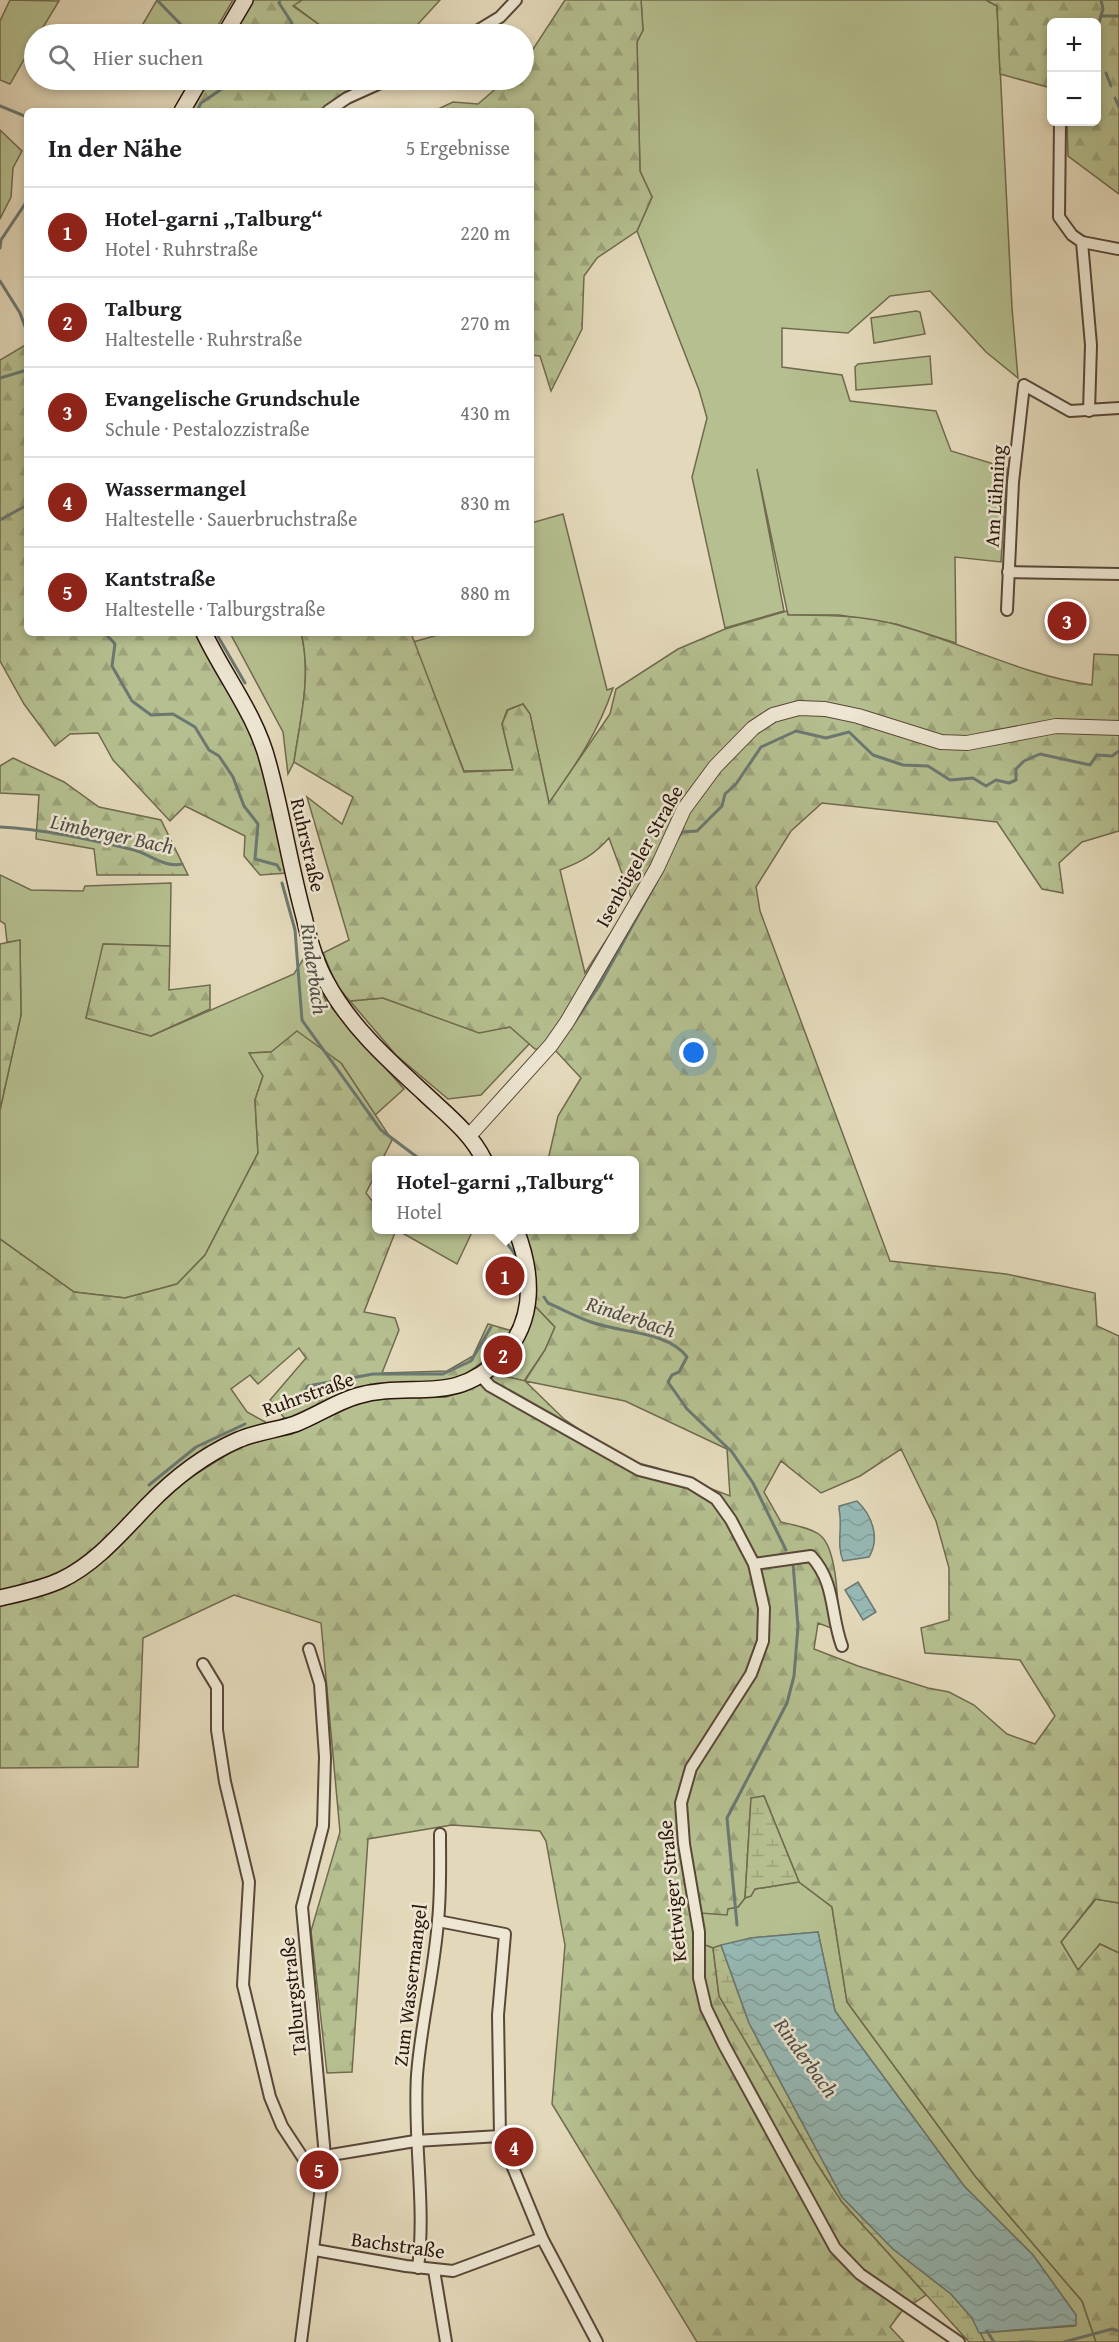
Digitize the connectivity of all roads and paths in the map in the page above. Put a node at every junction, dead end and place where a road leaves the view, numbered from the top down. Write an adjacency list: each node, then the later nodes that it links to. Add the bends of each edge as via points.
1 (245, 0): 3 (main road)
2 (516, 0): 4 (street)
3 (231, 24)
4 (488, 24)
5 (194, 90): 7 (main road)
6 (365, 90): 8 (street)
7 (184, 108)
8 (332, 108)
9 (1060, 126): 10 (street, via 1059,217)
10 (1082, 242): 11 (street); 13 (street, via 1091,345)
11 (1118, 249)
12 (1119, 408): 13 (street)
13 (1089, 411): 14 (street, Am Lühning, via 1070,411 1024,385)
14 (1008, 572): 15 (street); 16 (street, Am Lühning)
15 (1119, 574)
16 (1007, 610)
17 (205, 636): 19 (main road, Ruhrstraße, via 258,731 309,937 325,981 346,1013 384,1055)
18 (1119, 728): 19 (street, Isenbügeler Straße, via 1056,726 967,743 941,742 825,709 799,708 773,715 753,728 703,782 684,809 657,868 567,1022)
19 (469, 1136): 20 (main road, Ruhrstraße)
20 (481, 1156)
21 (517, 1234): 22 (main road, Ruhrstraße, via 528,1271 530,1296 526,1314 513,1343)
22 (479, 1374): 23 (street, Kettwiger Straße, via 490,1386 639,1470 690,1483 716,1499 732,1520); 24 (main road, Ruhrstraße, via 441,1390 378,1391 355,1396 295,1424 240,1439 174,1480 93,1558 63,1579)
23 (754, 1564): 25 (street, via 811,1556 827,1579); 40 (street, Kettwiger Straße, via 764,1608 763,1641 751,1674 691,1768 681,1803 699,1932 703,1996 723,2045 836,2248 860,2274)
24 (0, 1598)
25 (842, 1646)
26 (309, 1649): 32 (street, Talburgstraße, via 320,1684 323,1826 302,1907)
27 (203, 1664): 32 (street, via 216,1687 217,1730 225,1782 249,1882 243,1985 261,2062 276,2115 295,2148 313,2163)
28 (440, 1834): 29 (street, Zum Wassermangel)
29 (438, 1922): 30 (street, via 505,1934 498,2026); 31 (street, Zum Wassermangel, via 422,2025)
30 (500, 2136): 31 (street); 33 (street)
31 (415, 2141): 32 (street); 35 (street, Zum Wassermangel, via 421,2240)
32 (325, 2160): 34 (street, Talburgstraße)
33 (542, 2238): 36 (street, Bachstraße, via 464,2268); 39 (street)
34 (315, 2250): 35 (street, Bachstraße); 37 (street, Talburgstraße)
35 (418, 2268): 36 (street, Bachstraße)
36 (434, 2270): 38 (street)
37 (301, 2342)
38 (446, 2342)
39 (597, 2342)
40 (959, 2342)

